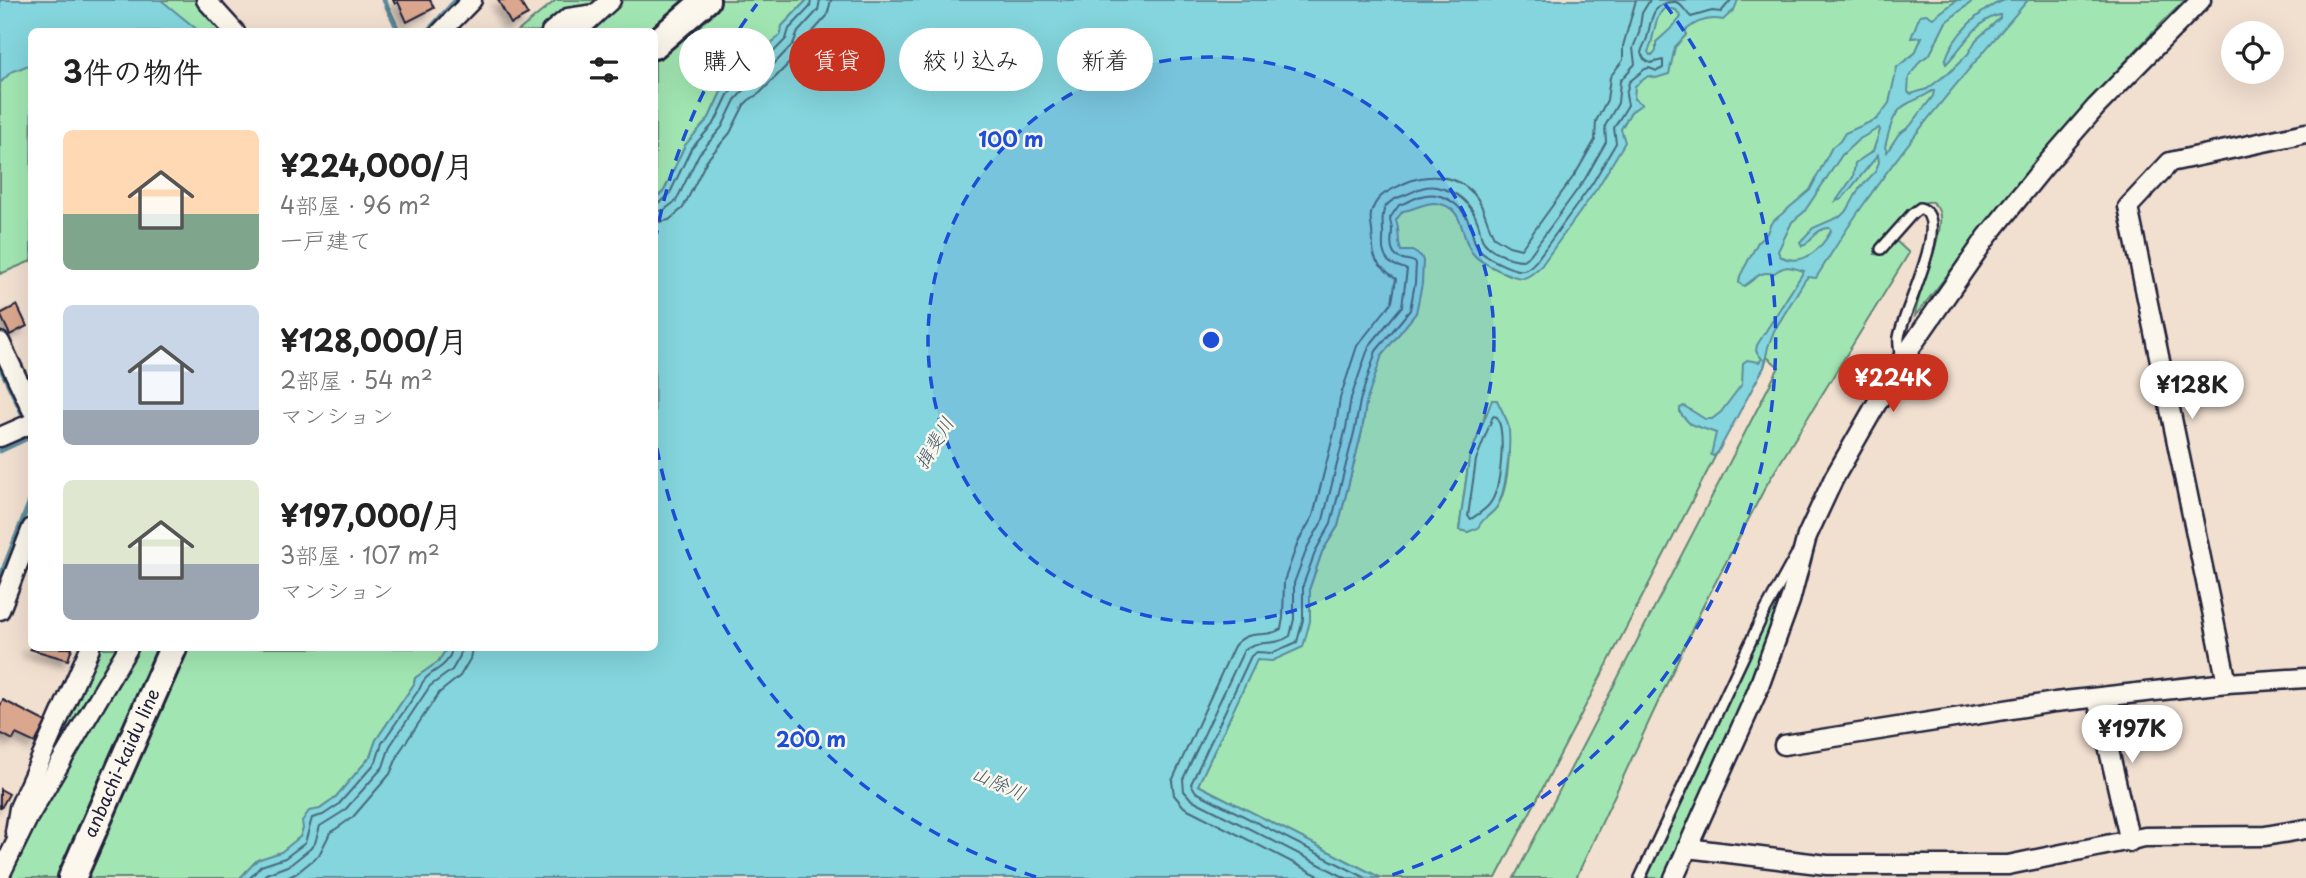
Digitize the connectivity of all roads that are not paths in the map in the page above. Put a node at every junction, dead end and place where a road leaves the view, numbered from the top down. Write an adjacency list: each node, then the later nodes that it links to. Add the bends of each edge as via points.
1 (206, 0): 7 (street)
2 (472, 0): 8 (street)
3 (611, 0): 6 (street)
4 (706, 0): 11 (main road)
5 (2201, 0): 15 (street, via 2095,107 2043,168 1987,237)
6 (594, 14): 9 (street, via 568,18); 10 (street)
7 (231, 28)
8 (445, 28)
9 (556, 28)
10 (580, 28)
11 (658, 42)
12 (2306, 134): 26 (street, via 2170,162 2127,207)
13 (1881, 249): 15 (lane, via 1912,214 1920,208 1926,210 1931,217 1930,243 1899,338)
14 (0, 342): 16 (street)
15 (1901, 361): 19 (street, via 1834,478)
16 (28, 402)
17 (28, 425): 18 (street)
18 (0, 438)
19 (1807, 536): 31 (street, via 1790,601 1757,692); 35 (lane, via 1763,615)
20 (28, 538): 21 (street)
21 (0, 606)
22 (89, 651): 32 (street, via 19,808)
23 (126, 651): 32 (street, via 29,816)
24 (172, 651): 34 (main road, anbachi-kaidu line)
25 (2306, 678): 26 (street)
26 (2227, 683): 27 (street)
27 (2097, 698): 28 (street); 30 (street)
28 (1784, 745)
29 (2306, 829): 30 (street, via 2265,836)
30 (2130, 842): 31 (street, via 2008,865 1827,865)
31 (1687, 848): 36 (street)
32 (10, 858): 33 (street)
33 (0, 876)
34 (72, 878)
35 (1640, 878)
36 (1674, 878)

